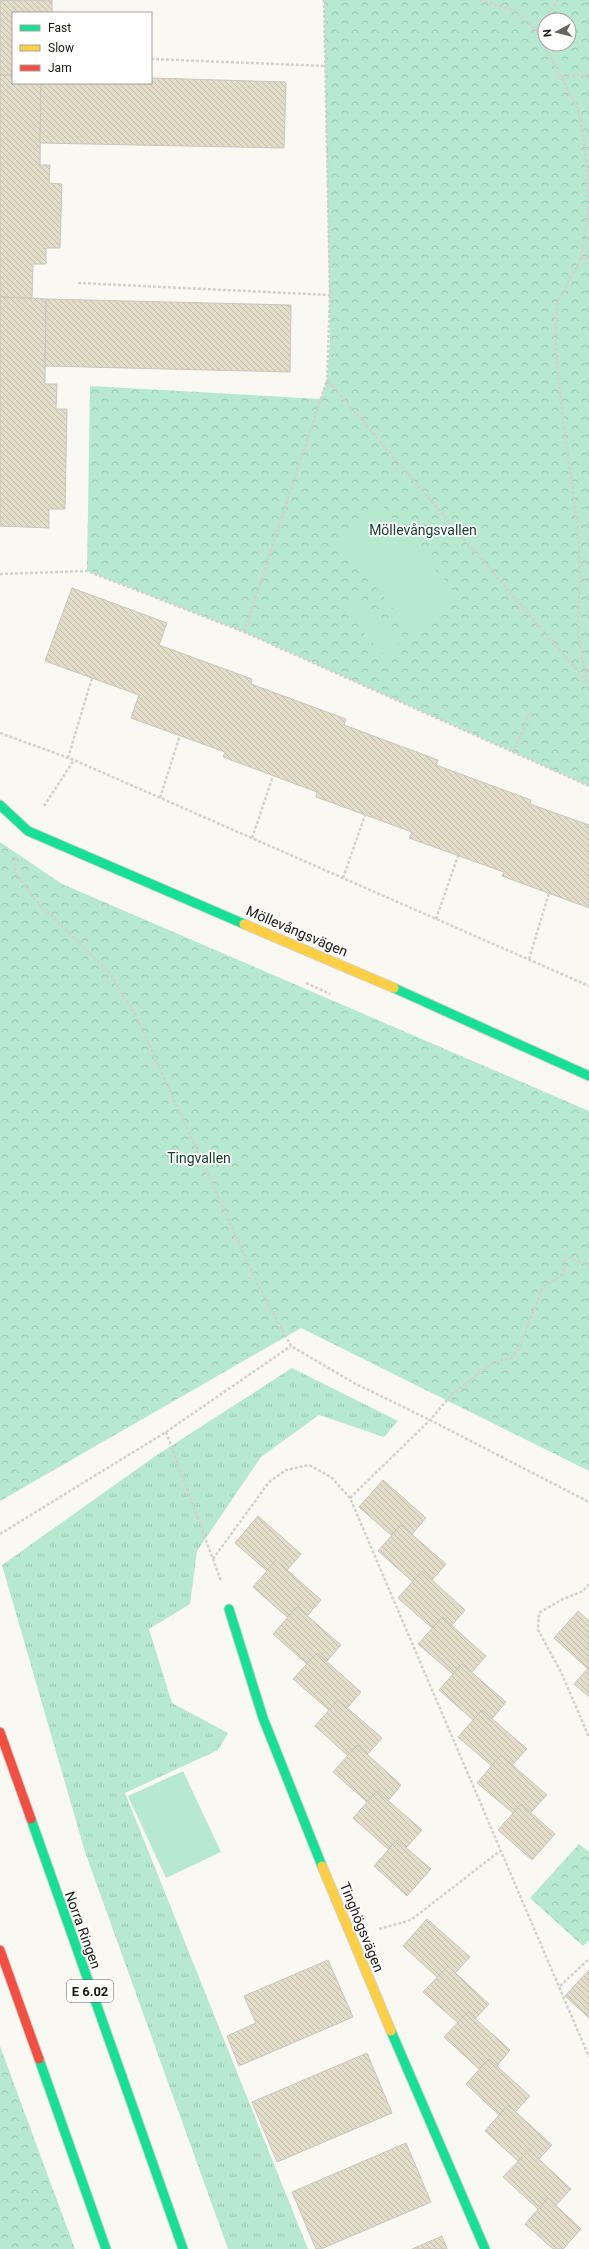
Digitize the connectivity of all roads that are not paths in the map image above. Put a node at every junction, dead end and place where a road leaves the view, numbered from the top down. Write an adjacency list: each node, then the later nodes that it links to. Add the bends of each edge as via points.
1 (0, 805): 2 (street, Möllevångsvägen, via 28,831 161,890 334,961)
2 (589, 1076)
3 (228, 1609): 8 (street, Tinghögsvägen, via 263,1718 351,1937)
4 (0, 1732): 7 (street, Norra Ringen / E 6.02)
5 (0, 1950): 6 (street)
6 (106, 2249)
7 (183, 2249)
8 (485, 2249)

